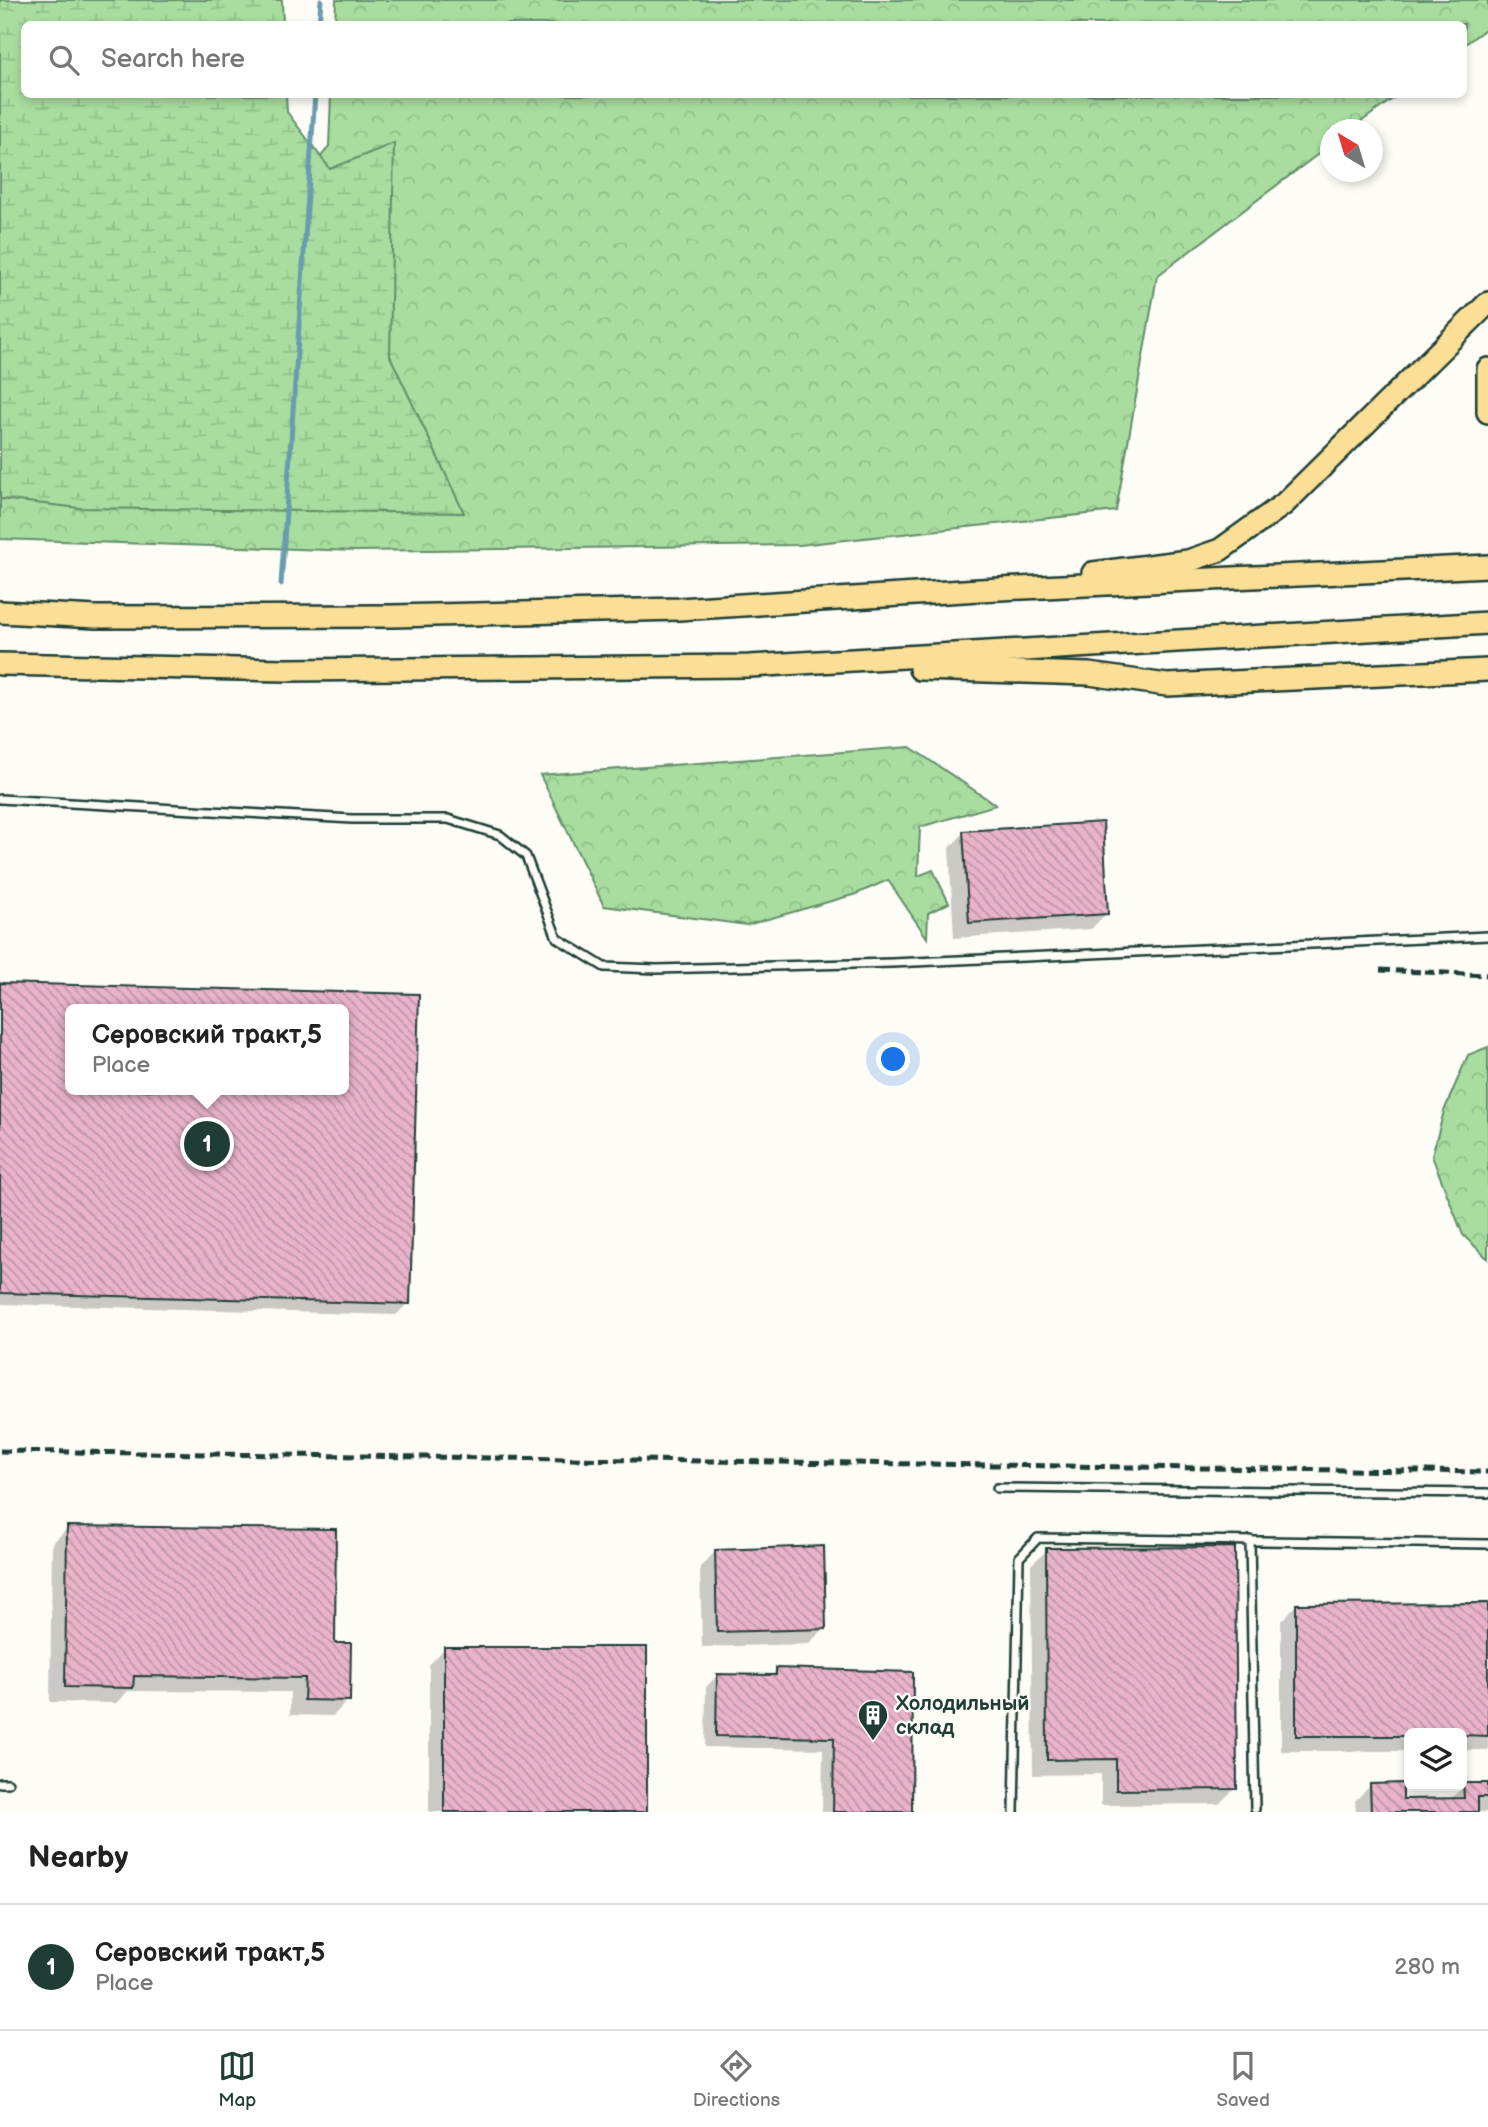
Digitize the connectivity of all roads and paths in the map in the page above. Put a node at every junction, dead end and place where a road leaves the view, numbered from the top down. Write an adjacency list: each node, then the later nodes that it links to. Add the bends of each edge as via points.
1 (1488, 303): 5 (main road, via 1283,503 1220,550 1188,561)
2 (1488, 369): 3 (main road)
3 (1488, 412)
4 (1488, 566): 5 (main road)
5 (979, 590): 6 (main road, via 679,608 434,615 96,617)
6 (0, 612)
7 (1488, 623): 9 (main road)
8 (0, 664): 9 (main road, via 286,670)
9 (750, 666): 10 (main road, via 1075,674 1167,685)
10 (1488, 670)
11 (0, 799): 12 (lane, via 448,819 499,835 526,856 557,939 604,967 657,970 892,963)
12 (1488, 936)
13 (997, 1488): 14 (lane)
14 (1488, 1493)
15 (1250, 1540): 16 (lane); 17 (lane); 18 (lane, via 1038,1538 1019,1558)
16 (1488, 1544)
17 (1255, 1809)
18 (1014, 1812)

